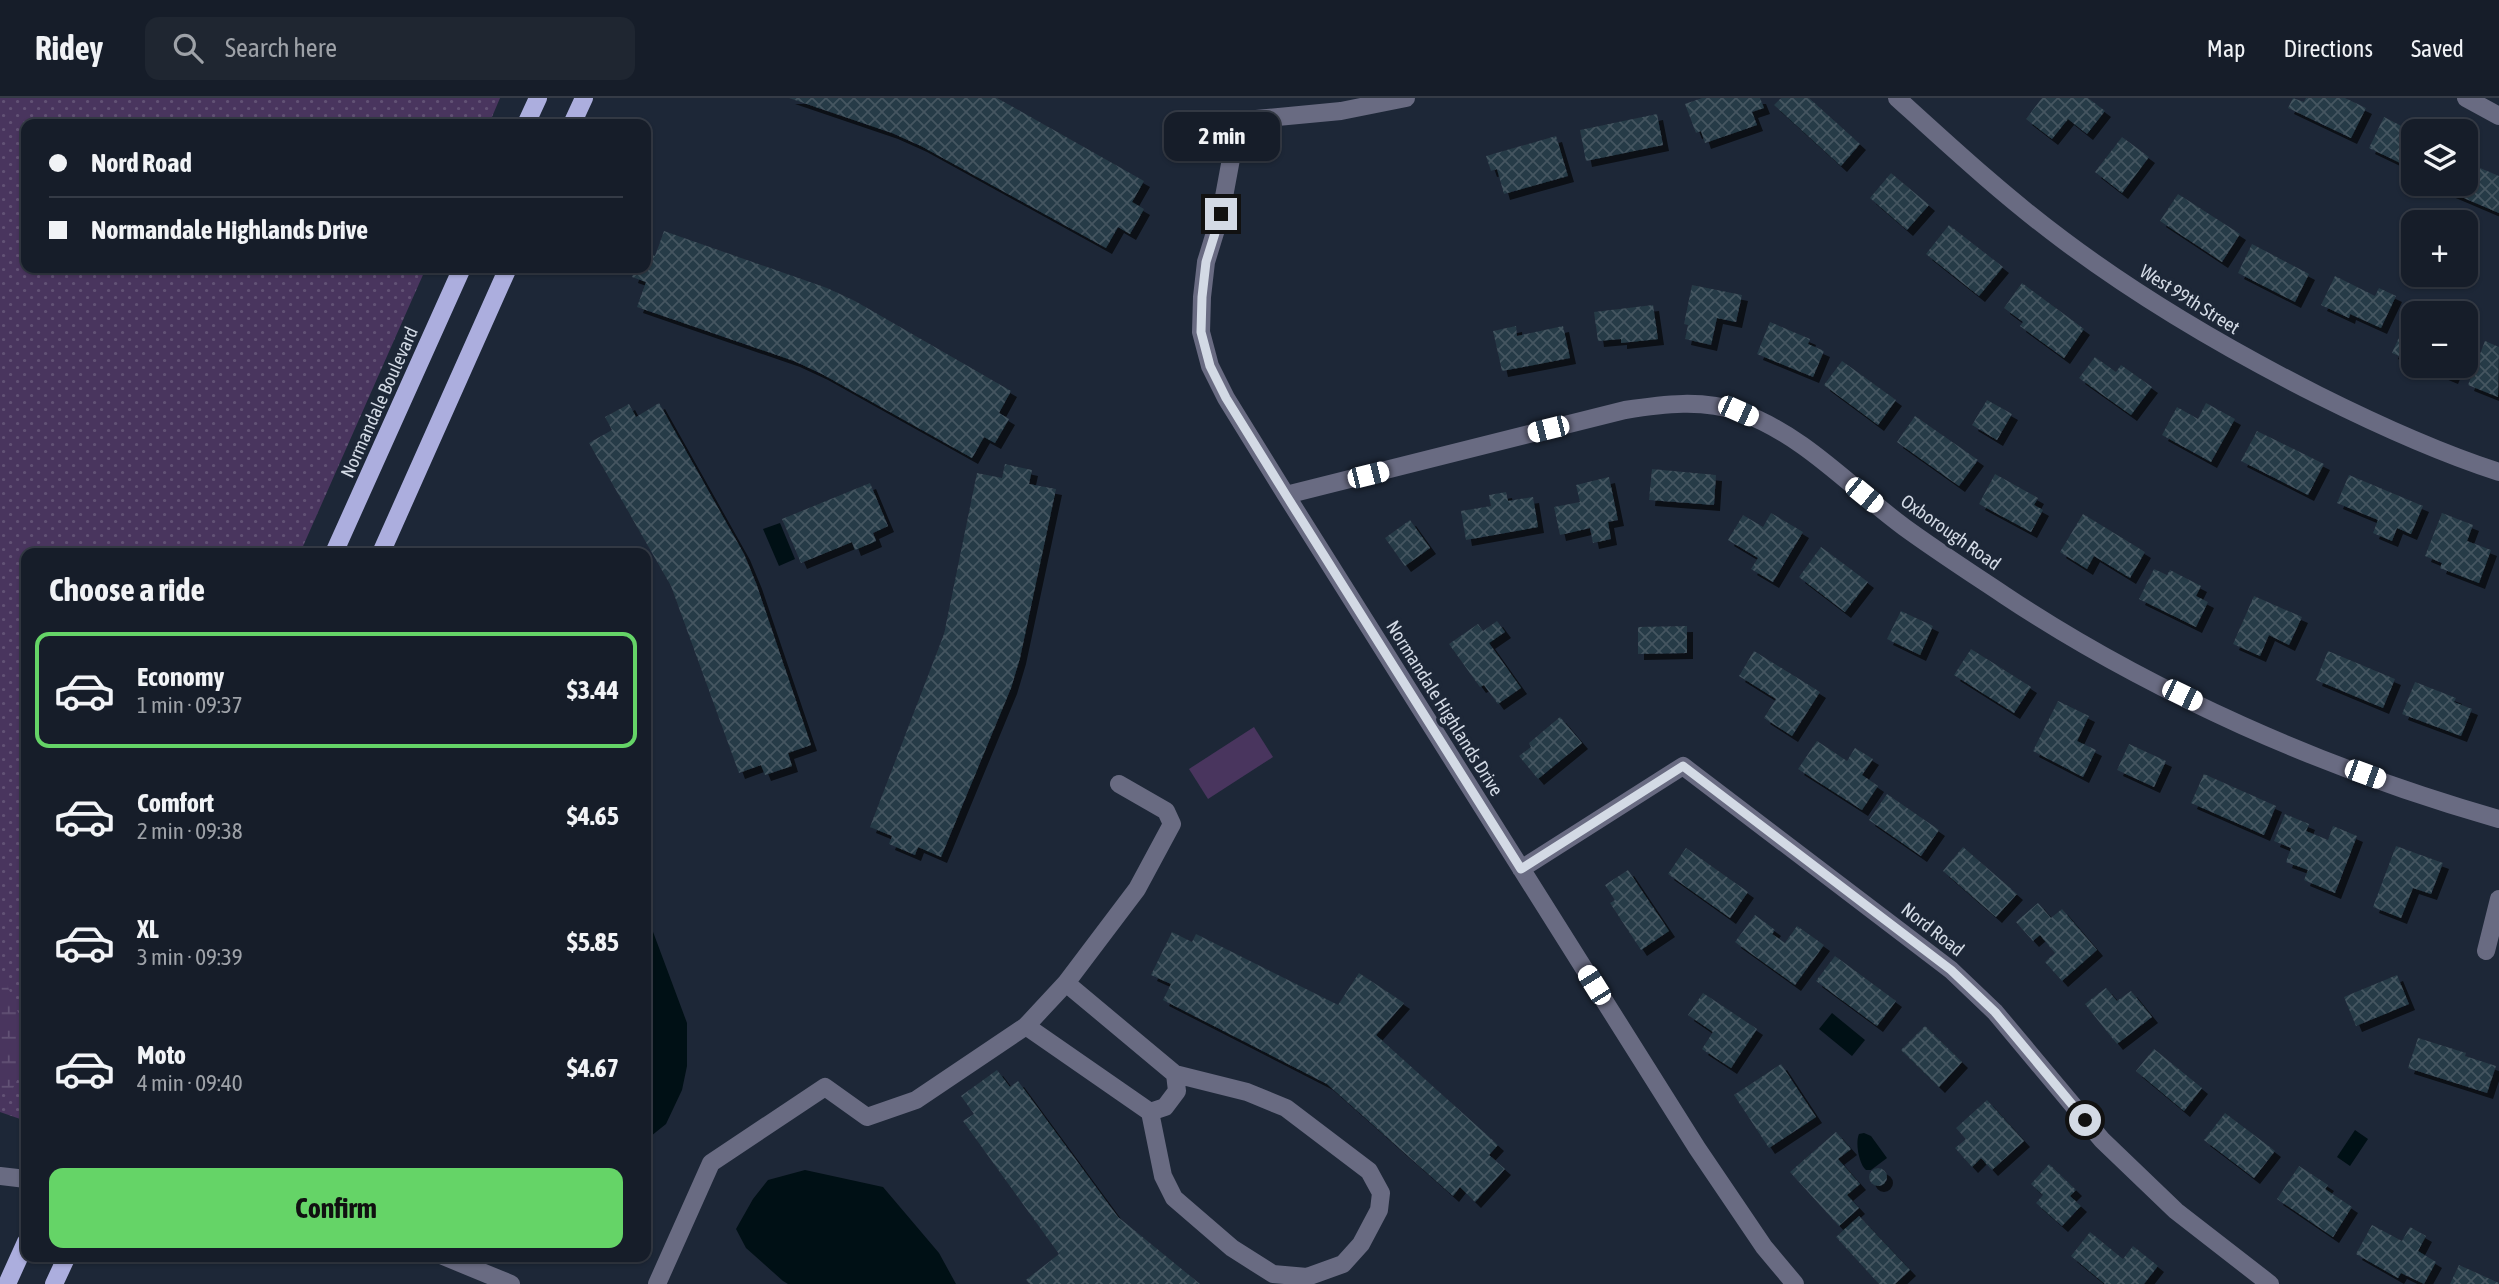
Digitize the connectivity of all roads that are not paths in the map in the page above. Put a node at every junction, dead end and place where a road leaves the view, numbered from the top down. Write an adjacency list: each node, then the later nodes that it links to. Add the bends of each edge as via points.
1 (538, 98): 7 (main road)
2 (584, 98): 8 (main road)
3 (1406, 98): 12 (street, Normandale Highlands Drive, via 1341,111 1256,119 1233,148 1221,214 1206,262 1201,332 1215,377)
4 (1898, 98): 11 (street, West 99th Street, via 2062,239 2159,307 2259,365 2363,417)
5 (2466, 98): 6 (street)
6 (2499, 116)
7 (528, 119)
8 (574, 119)
9 (460, 273): 13 (main road, Normandale Boulevard)
10 (506, 273): 14 (main road)
11 (2499, 472)
12 (1286, 495): 16 (street, Oxborough Road, via 1625,410 1700,404 1738,411 1805,447 1903,526 2114,662 2227,718 2341,765); 17 (street, Normandale Highlands Drive)
13 (336, 548)
14 (383, 548)
15 (1119, 784): 20 (street, via 1166,811 1172,824 1137,889)
16 (2499, 819)
17 (1521, 869): 33 (street, Normandale Highlands Drive, via 1697,1148 1764,1247); 34 (street, Nord Road, via 1683,766 1951,970 1995,1012 2102,1140 2176,1211)
18 (2499, 899): 19 (street)
19 (2486, 951)
20 (1066, 984): 21 (street); 22 (street)
21 (1026, 1026): 23 (street); 32 (street, via 916,1100 867,1117 825,1087 710,1163)
22 (1175, 1074): 23 (street, via 1177,1091 1165,1107); 23 (street, via 1247,1092 1286,1108 1369,1171 1381,1193 1379,1210 1361,1244 1343,1264 1307,1278 1272,1274 1232,1248 1174,1198 1163,1176)
23 (1150, 1112)
24 (0, 1176): 25 (street)
25 (21, 1178)
26 (21, 1254): 29 (main road)
27 (64, 1262): 30 (main road)
28 (458, 1262): 31 (street)
29 (8, 1284)
30 (54, 1284)
31 (511, 1284)
32 (657, 1284)
33 (1795, 1284)
34 (2270, 1284)

